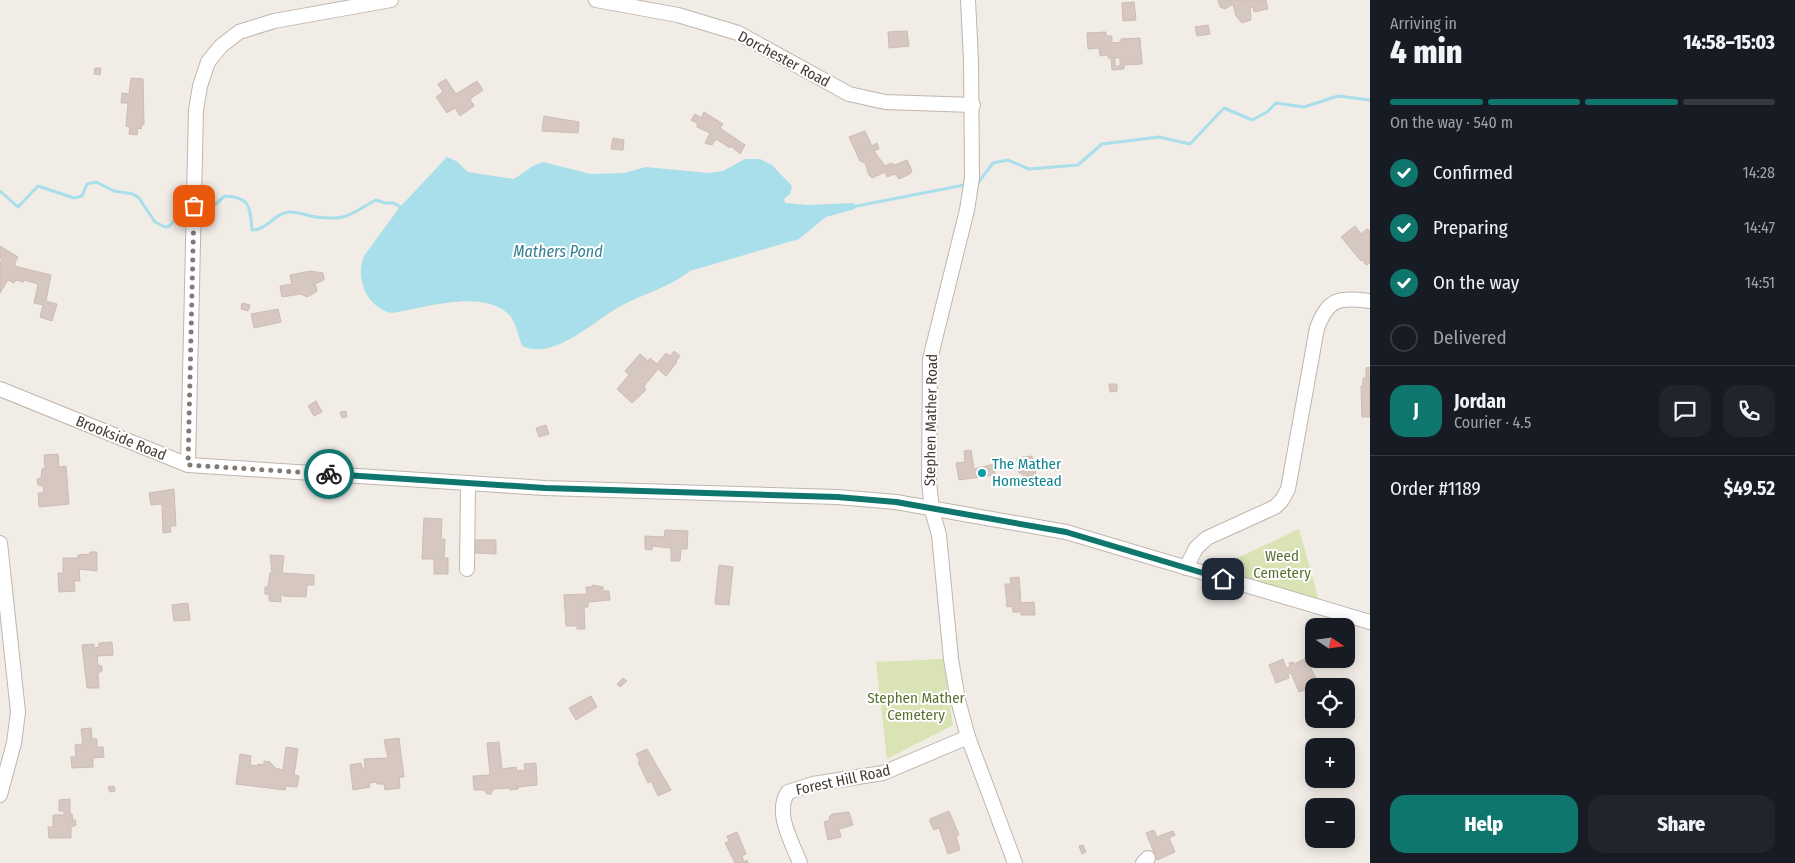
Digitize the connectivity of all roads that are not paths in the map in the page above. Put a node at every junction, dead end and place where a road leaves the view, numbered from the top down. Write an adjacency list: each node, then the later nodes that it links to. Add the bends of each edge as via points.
1 (391, 0): 7 (street, via 274,21 239,32 220,46 208,62 196,110)
2 (596, 0): 4 (street, Dorchester Road, via 678,15 738,33 848,94 885,102)
3 (968, 0): 4 (street, Stephen Mather Road)
4 (973, 104): 9 (street, Stephen Mather Road, via 970,194 930,359 929,482)
5 (1370, 301): 11 (street, via 1348,299 1333,302 1322,315 1288,489 1282,500 1275,507 1201,542)
6 (0, 389): 7 (street, Brookside Road)
7 (188, 465): 8 (street, Brookside Road)
8 (468, 483): 9 (street, Brookside Road, via 837,497 896,502); 12 (street)
9 (932, 510): 11 (street, Brookside Road, via 1066,532); 14 (street, Stephen Mather Road, via 939,535 951,659)
10 (0, 543): 15 (street, via 18,712 14,743)
11 (1186, 568): 13 (street, Brookside Road)
12 (467, 569)
13 (1370, 622)
14 (968, 737): 16 (street, Forest Hill Road, via 883,773 813,784 788,792 782,801 782,814); 17 (street, Stephen Mather Road)
15 (0, 795)
16 (800, 863)
17 (1015, 863)

